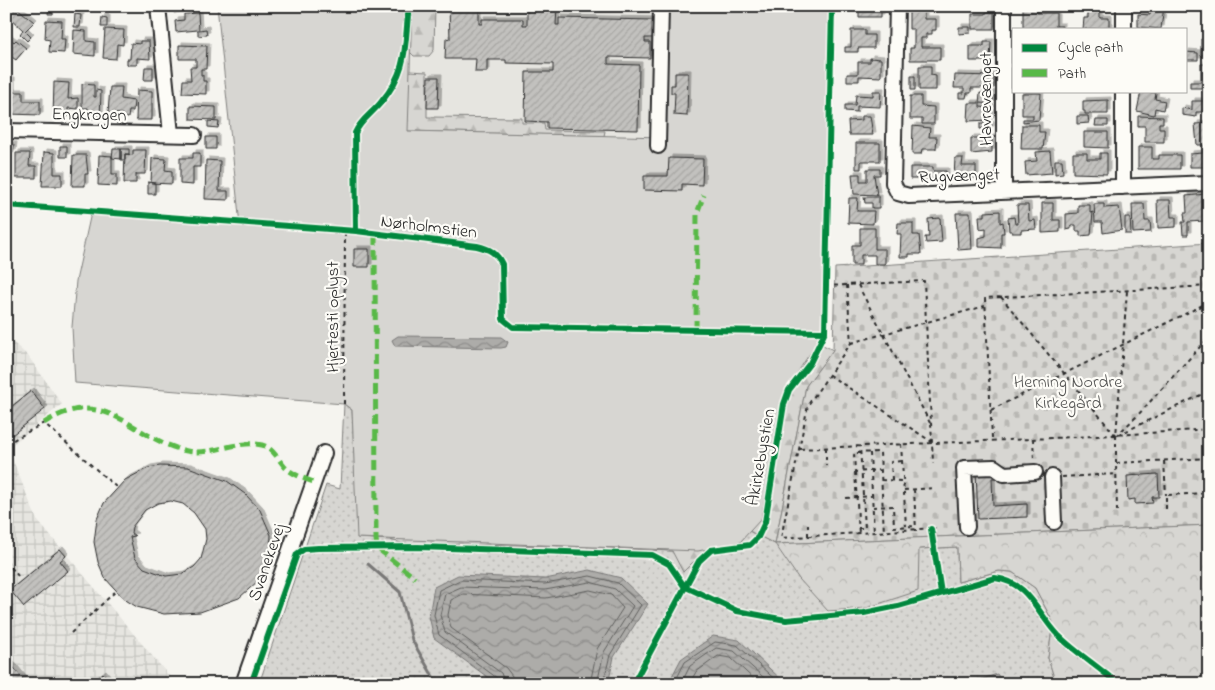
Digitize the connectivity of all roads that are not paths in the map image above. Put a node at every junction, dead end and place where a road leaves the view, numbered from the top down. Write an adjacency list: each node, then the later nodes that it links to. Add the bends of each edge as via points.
1 (158, 6): 9 (street)
2 (661, 6): 11 (street)
3 (897, 6): 14 (street, Rugvænget, via 893,183 898,193 909,196)
4 (1004, 6): 14 (street, Havrevænget)
5 (1124, 6): 6 (street)
6 (1124, 28)
7 (1123, 92): 13 (street)
8 (6, 131): 9 (street, Engkrogen)
9 (171, 134): 10 (street, Engkrogen)
10 (194, 135)
11 (658, 146)
12 (1209, 183): 13 (street, Rugvænget)
13 (1123, 187): 14 (street, Rugvænget)
14 (1004, 192)
15 (324, 453): 20 (street, Svanekevej)
16 (1035, 472): 19 (street, via 1004,474 994,467 964,468)
17 (1052, 477): 18 (street)
18 (1054, 522)
19 (967, 526)
20 (243, 684)

